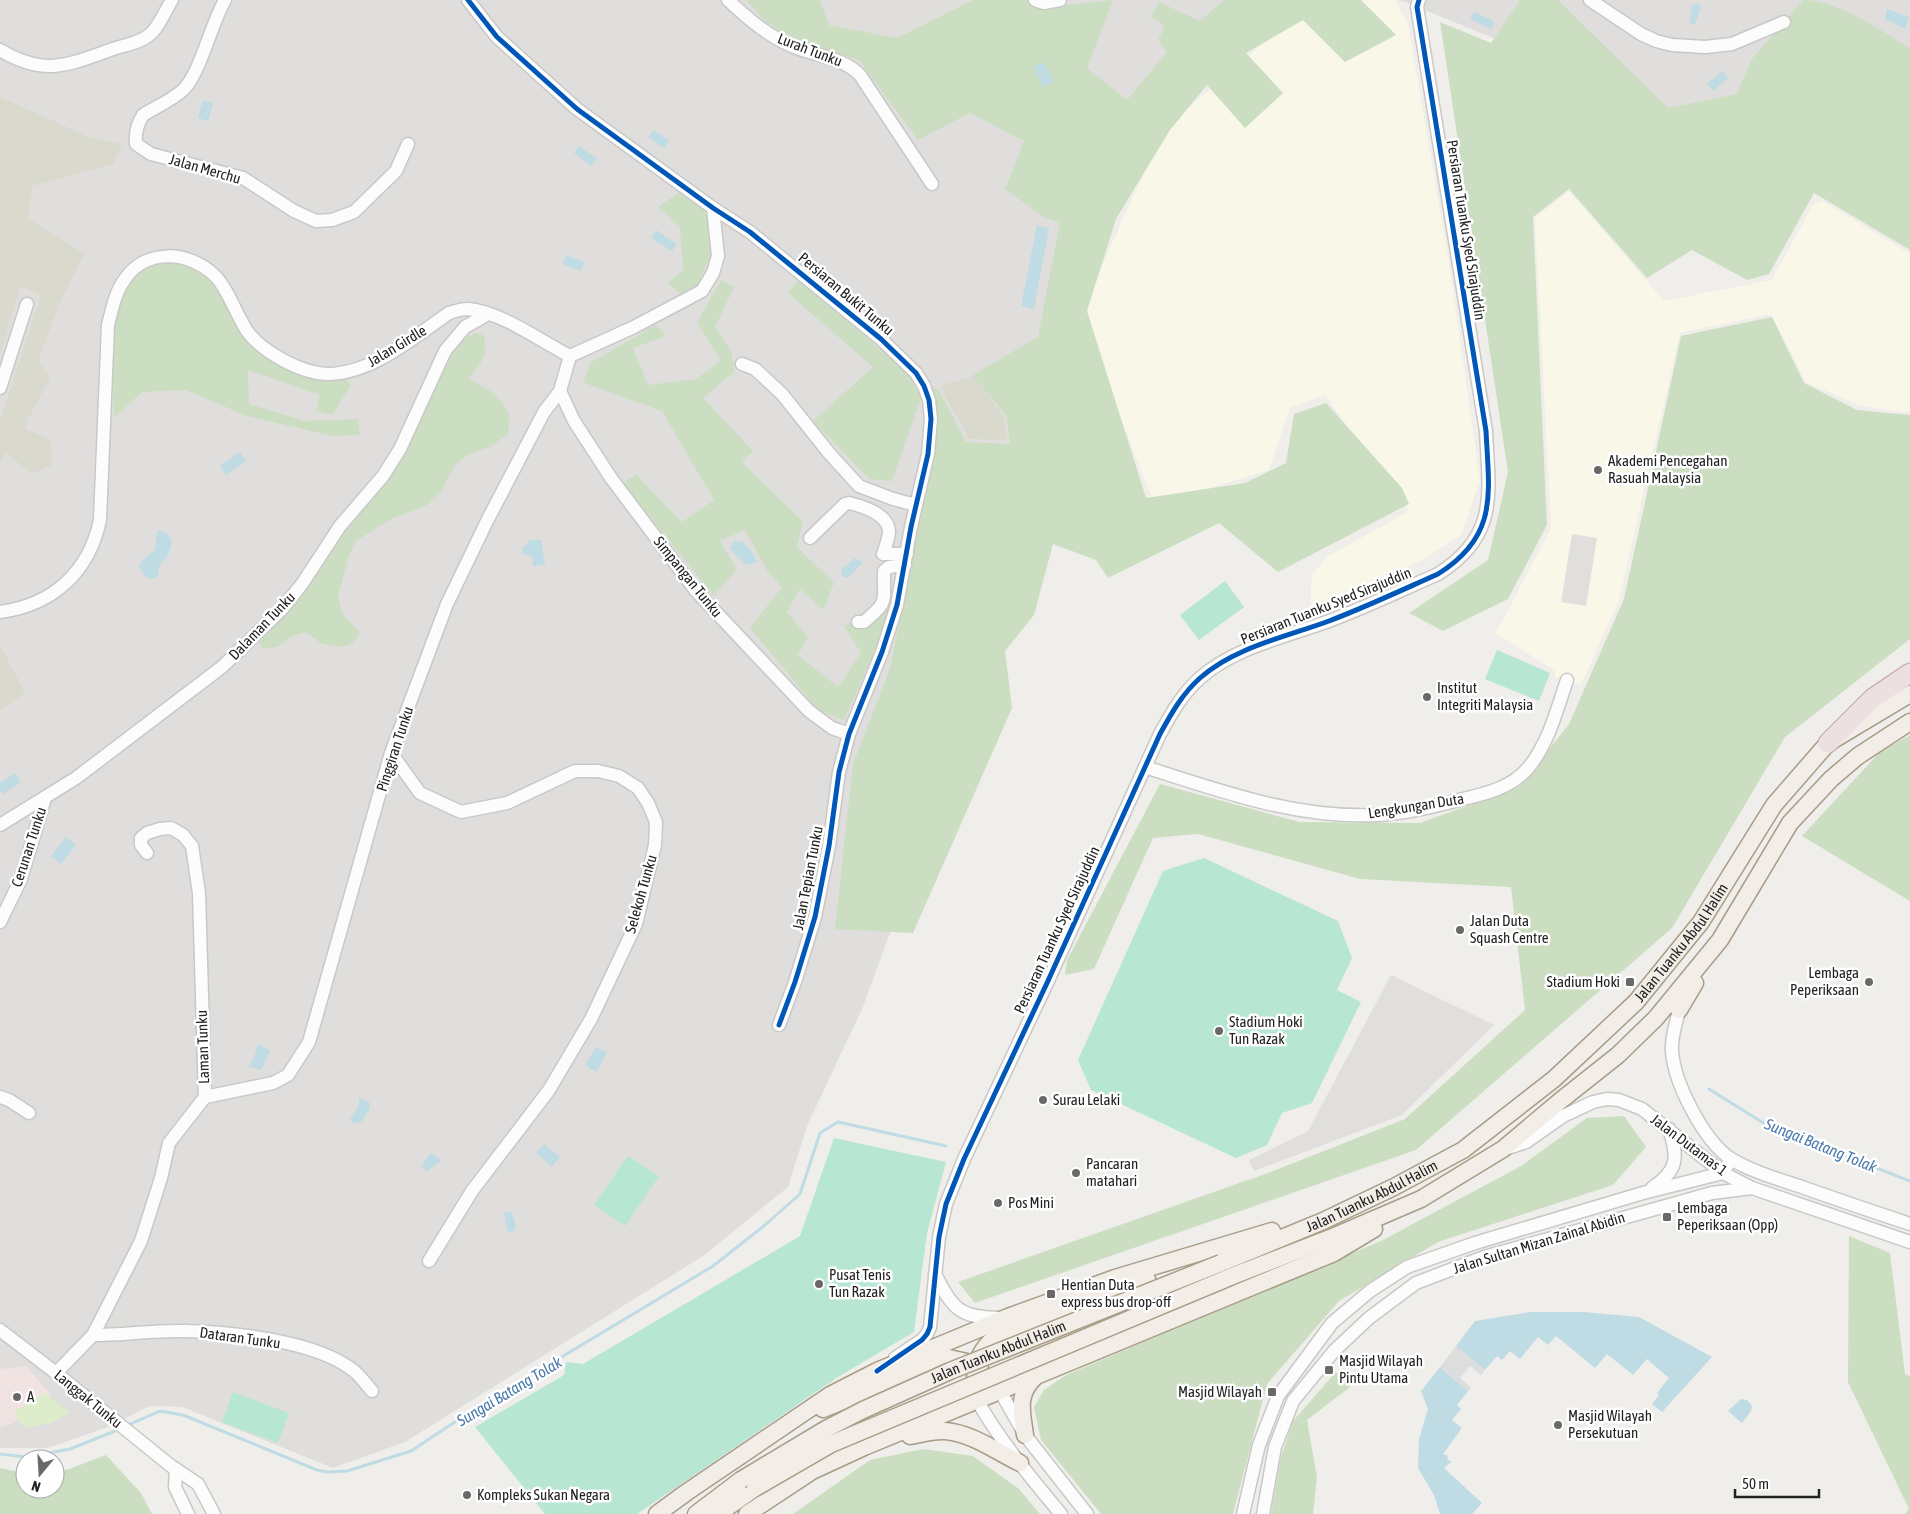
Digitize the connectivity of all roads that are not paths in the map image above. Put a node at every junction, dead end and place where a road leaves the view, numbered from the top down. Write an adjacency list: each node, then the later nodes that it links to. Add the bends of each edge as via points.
1 (172, 0): 10 (street, via 149,36 68,64 35,65 16,60)
2 (225, 0): 11 (street, Jalan Merchu, via 183,90 140,119 135,134 136,144 143,150 243,178 294,211 316,221 332,220 354,212 396,171)
3 (468, 0): 13 (street, Persiaran Bukit Tunku, via 497,37 578,109)
4 (728, 0): 12 (street, Lurah Tunku, via 768,34 854,68)
5 (1035, 0): 6 (street, via 1044,3)
6 (1060, 0)
7 (1419, 0): 34 (street, Persiaran Tuanku Syed Sirajuddin, via 1417,7 1486,431 1489,485 1484,522 1466,550 1438,574 1342,616 1253,647 1200,678 1176,705)
8 (1590, 0): 9 (street, via 1642,34 1672,45 1705,47 1732,44)
9 (1784, 22)
10 (0, 50)
11 (408, 144)
12 (932, 184)
13 (714, 208): 16 (street, via 718,256 713,273 702,291); 20 (street, Persiaran Bukit Tunku, via 784,258 882,339 916,373 924,386 931,420 928,454)
14 (27, 304): 18 (street)
15 (488, 314): 16 (street, Jalan Girdle); 25 (street, Jalan Girdle, via 467,309 449,313 381,359 354,370 328,374 301,368 273,355 247,332 216,276 202,265 180,256 158,256 146,261 124,280 108,325 100,520 96,538 86,560 56,591 39,601); 35 (street, Dalaman Tunku, via 465,327 445,351 400,448 383,476 340,526 282,608 222,667)
16 (570, 356): 19 (street, Pinggiran Tunku)
17 (742, 364): 20 (street, via 755,369 782,394 859,486)
18 (0, 388)
19 (560, 390): 31 (street, Simpangan Tunku, via 574,420 611,478 696,591 809,711 832,728); 33 (street, Pinggiran Tunku, via 544,412 447,604)
20 (916, 505): 23 (street, Persiaran Bukit Tunku)
21 (810, 538): 22 (street, via 849,503 880,515 887,525 889,531)
22 (883, 554): 23 (street); 24 (street)
23 (906, 560): 24 (street); 31 (street, Persiaran Bukit Tunku, via 897,605 882,652)
24 (884, 571): 26 (street, via 881,607 864,622)
25 (0, 612)
26 (858, 622)
27 (1910, 673): 32 (highway, via 1873,698)
28 (1566, 680): 34 (street, Lengkungan Duta, via 1548,735 1529,767 1511,784 1436,806 1378,815 1337,815 1298,810 1224,792)
29 (1910, 694): 32 (main road, Jalan Tuanku Abdul Halim)
30 (1910, 722): 39 (main road, Jalan Tuanku Abdul Halim, via 1858,756 1831,779 1790,823)
31 (848, 734): 41 (street, Jalan Tepian Tunku, via 815,917)
32 (1828, 743): 50 (main road, Jalan Tuanku Abdul Halim, via 1774,805 1701,922 1636,1002 1554,1079 1463,1150)
33 (391, 753): 43 (street, Pinggiran Tunku, via 309,1042 288,1075 273,1083); 57 (street, Selekoh Tunku, via 420,793 461,812 507,803 575,771 598,771 619,776 638,788 656,822 656,845 636,924 591,1019 549,1090 472,1191)
34 (1146, 766): 58 (street, Persiaran Tuanku Syed Sirajuddin, via 964,1159 946,1204 938,1237)
35 (45, 798): 36 (street, Dalaman Tunku); 38 (street, Cerunan Tunku, via 21,879)
36 (0, 825)
37 (147, 853): 43 (street, Laman Tunku, via 141,838 160,829 171,828 192,846 199,893)
38 (0, 922)
39 (1720, 940): 40 (main road); 46 (main road, Jalan Tuanku Abdul Halim, via 1656,1018 1618,1055)
40 (1679, 1010): 47 (street, Jalan Dutamas 1, via 1672,1036 1674,1069 1708,1136)
41 (780, 1025)
42 (0, 1097): 44 (street)
43 (205, 1097): 62 (street, Laman Tunku, via 169,1143 141,1242)
44 (29, 1113)
45 (1669, 1129): 46 (street, Jalan Dutamas 1, via 1642,1109 1607,1099 1562,1116 1526,1142); 48 (street, Jalan Dutamas 1); 52 (street, via 1676,1156 1664,1180)
46 (1503, 1150): 53 (main road, Jalan Tuanku Abdul Halim)
47 (1731, 1158): 48 (street); 49 (street, Jalan Dutamas 1)
48 (1724, 1173): 51 (street, Jalan Dutamas 1); 52 (street, Jalan Sultan Mizan Zainal Abidin)
49 (1760, 1173): 51 (street); 54 (street, Jalan Dutamas 1)
50 (1394, 1187): 55 (main road); 76 (main road, Jalan Tuanku Abdul Halim, bridge, via 1323,1221 950,1371 863,1410 826,1429)
51 (1752, 1188): 56 (street, Jalan Dutamas 1); 88 (street, Jalan Sultan Mizan Zainal Abidin, via 1712,1193 1484,1257 1416,1283 1369,1318 1341,1344 1293,1401 1275,1447)
52 (1643, 1194): 87 (street, Jalan Sultan Mizan Zainal Abidin, via 1475,1243 1407,1267 1370,1291 1332,1323 1278,1396 1259,1445)
53 (1421, 1199): 64 (main road, via 1334,1253); 76 (main road, Jalan Tuanku Abdul Halim, bridge, via 831,1444)
54 (1910, 1224)
55 (1272, 1231): 59 (main road, Jalan Tuanku Abdul Halim, via 1115,1278); 60 (main road)
56 (1910, 1242)
57 (429, 1261)
58 (935, 1274): 59 (street, via 949,1300 961,1311 972,1316); 67 (street, Persiaran Tuanku Syed Sirajuddin, via 928,1334)
59 (1008, 1317): 67 (main road, Jalan Tuanku Abdul Halim)
60 (1038, 1320): 63 (main road, via 992,1340); 64 (main road, via 1023,1339 1026,1353 1033,1360)
61 (0, 1330): 65 (street, Langgak Tunku)
62 (93, 1335): 65 (street, Laman Tunku); 68 (street, Dataran Tunku, via 184,1331 274,1340 331,1358 354,1371)
63 (977, 1363): 67 (main road, via 950,1358); 69 (main road, via 991,1376); 70 (main road, via 974,1380)
64 (1065, 1364): 66 (main road)
65 (56, 1373): 75 (street, Langgak Tunku)
66 (1035, 1377): 69 (main road); 72 (main road, via 1022,1398)
67 (880, 1378): 71 (main road, via 913,1385 922,1392 925,1405 922,1414); 77 (main road, Jalan Tuanku Abdul Halim, via 830,1394)
68 (372, 1391)
69 (1000, 1391): 70 (main road); 72 (street)
70 (978, 1400): 71 (main road); 74 (street)
71 (904, 1431): 73 (main road)
72 (1025, 1435): 86 (street)
73 (864, 1447): 74 (main road, via 944,1431 978,1442); 84 (main road, via 812,1471)
74 (1020, 1463): 85 (street)
75 (176, 1469): 79 (street, via 175,1487); 80 (street, Langgak Tunku, via 198,1484)
76 (748, 1484): 78 (main road, Jalan Tuanku Abdul Halim); 83 (main road, Jalan Tuanku Abdul Halim)
77 (687, 1492): 81 (main road, Jalan Tuanku Abdul Halim); 82 (main road)
78 (719, 1513)
79 (188, 1514)
80 (214, 1514)
81 (657, 1514)
82 (666, 1514)
83 (696, 1514)
84 (747, 1514)
85 (1061, 1514)
86 (1087, 1514)
87 (1243, 1514)
88 (1262, 1514)

